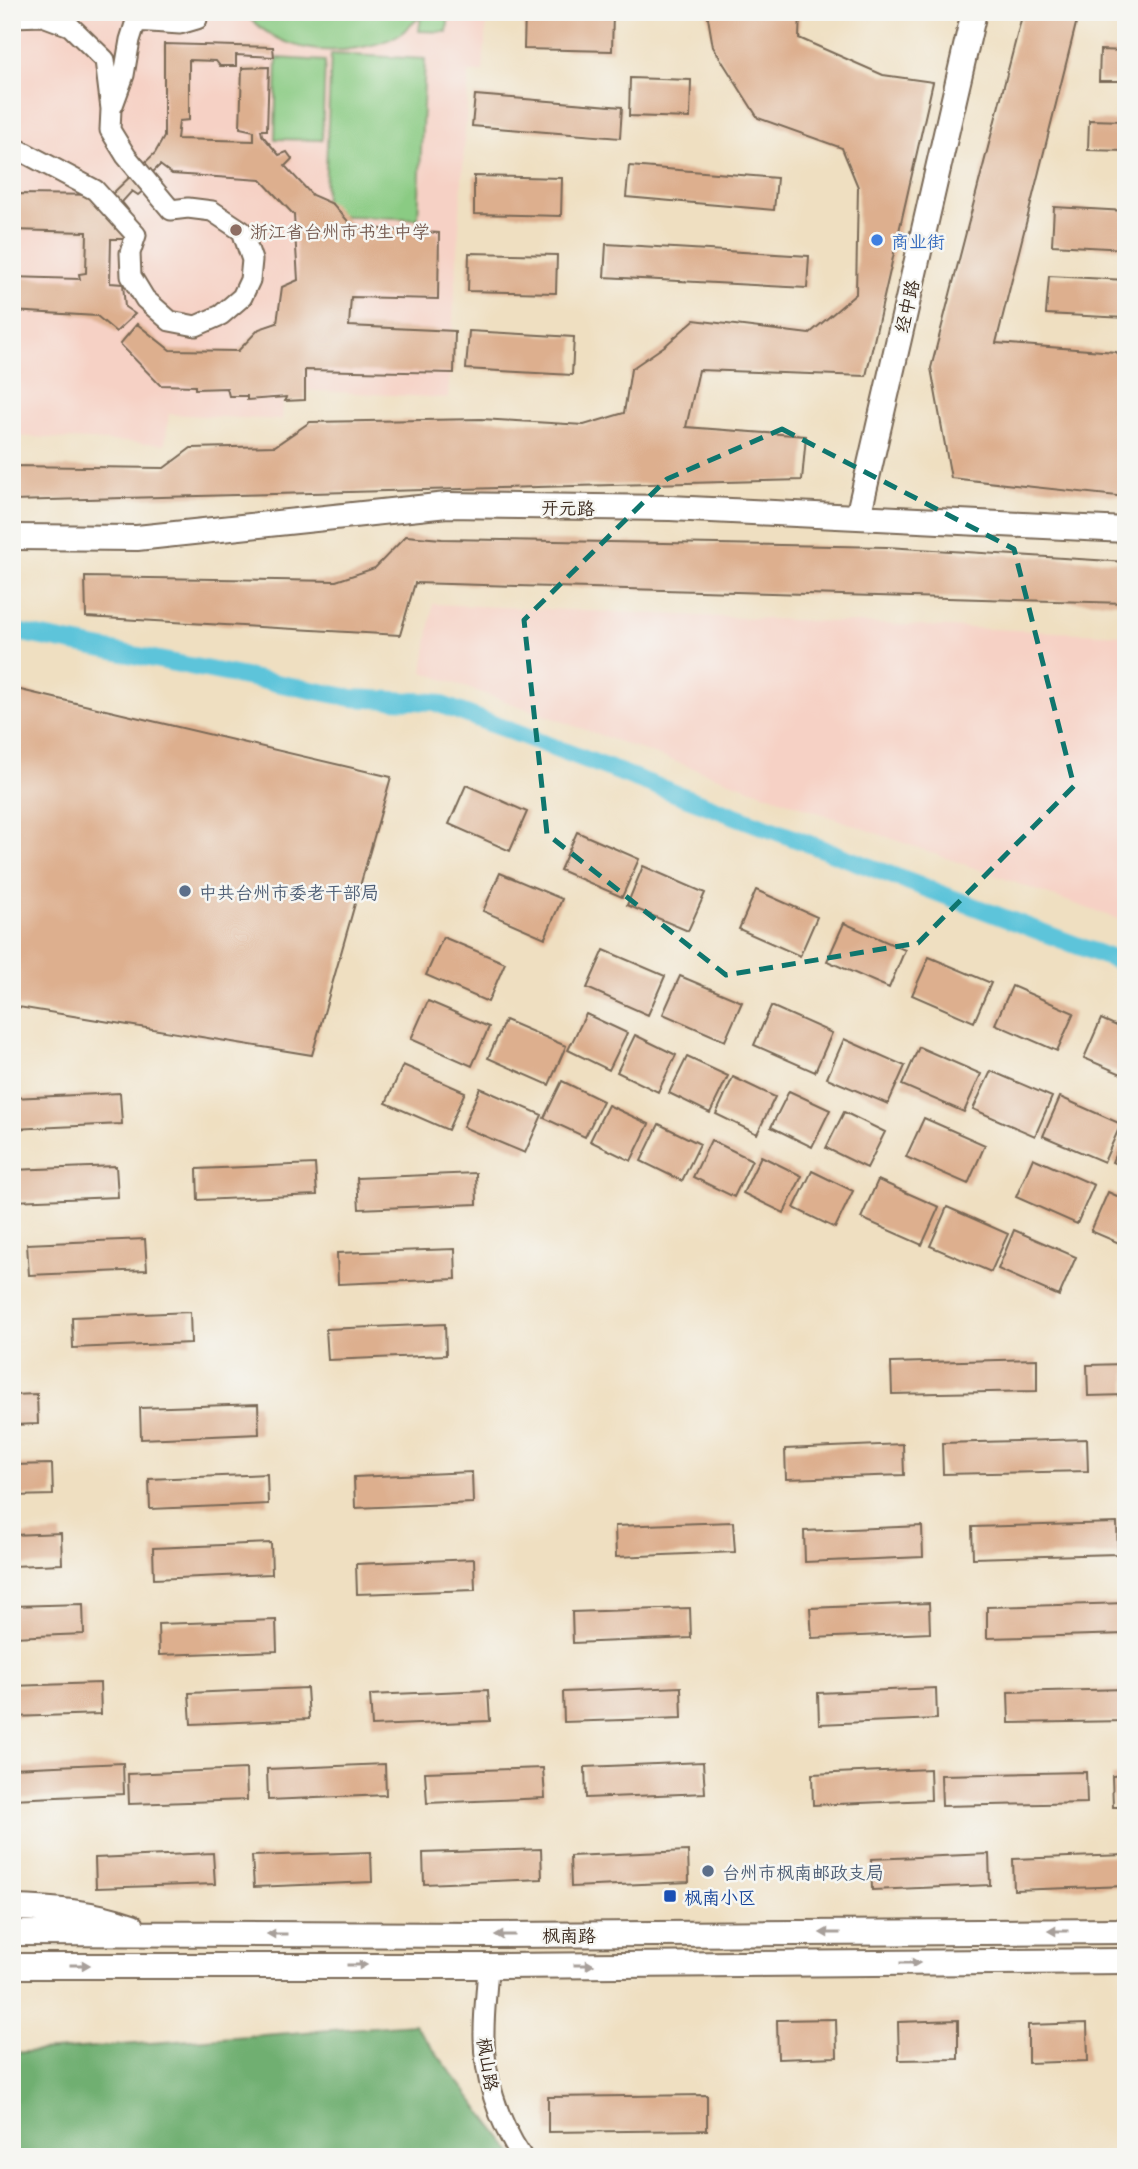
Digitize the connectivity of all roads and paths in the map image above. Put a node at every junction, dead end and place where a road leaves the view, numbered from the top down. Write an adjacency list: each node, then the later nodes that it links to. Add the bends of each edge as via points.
1 (197, 12): 4 (street, via 197,19 180,24 136,21)
2 (974, 12): 6 (main road, 经中路)
3 (12, 17): 4 (street, via 43,16 70,26 104,60)
4 (111, 109): 5 (street, via 110,130 125,156 171,210 212,211 242,231 252,260 250,280 242,297 221,315 196,326 170,321 145,299 131,276 130,253 136,235 95,190)
5 (12, 146)
6 (858, 517): 7 (main road, 开元路); 8 (main road, 开元路, via 670,508 447,505 136,538)
7 (1126, 530)
8 (12, 537)
9 (12, 1908): 12 (main road, via 109,1918)
10 (1126, 1931): 12 (main road, 枫南路, one-way to 12)
11 (12, 1933): 12 (main road, 枫南路)
12 (156, 1934)
13 (1126, 1961): 15 (main road, 枫南路, one-way to 13)
14 (12, 1966): 15 (main road, 枫南路, one-way to 15)
15 (488, 1966): 16 (street, 枫山路, via 484,2034 490,2085 510,2139)
16 (522, 2157)

